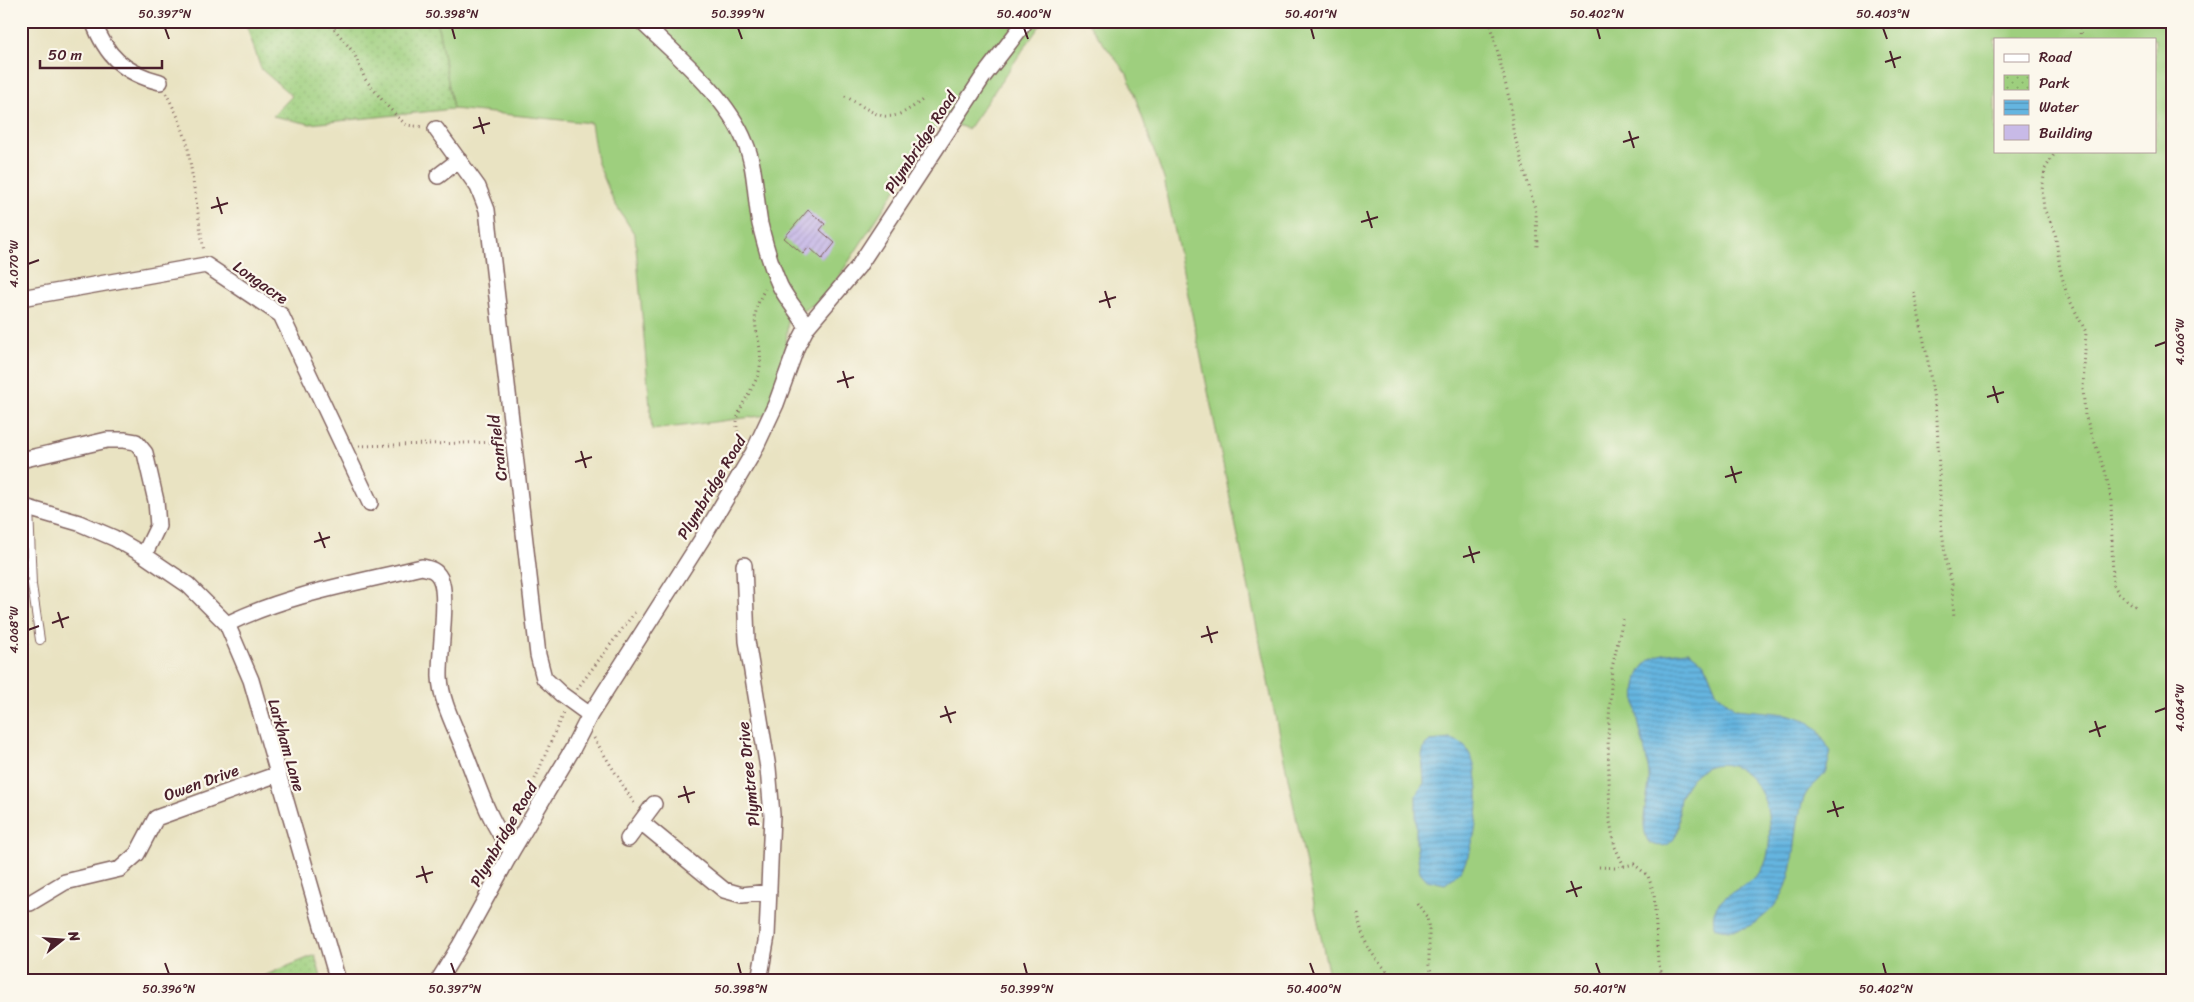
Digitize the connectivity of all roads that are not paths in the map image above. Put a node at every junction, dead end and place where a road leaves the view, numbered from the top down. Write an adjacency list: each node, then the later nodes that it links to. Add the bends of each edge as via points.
1 (93, 21): 4 (street, via 100,39 117,62)
2 (641, 21): 9 (street, via 686,62 739,129 746,144 770,261 781,288)
3 (1026, 21): 9 (street, Plymbridge Road, via 983,77 858,268)
4 (160, 82)
5 (436, 129): 6 (street, Cranfield)
6 (459, 160): 7 (street); 17 (street, Cranfield, via 478,187 487,210 538,655 544,678)
7 (438, 176)
8 (21, 298): 11 (street, Longacre, via 206,265 281,314)
9 (807, 327): 17 (street, Plymbridge Road, via 796,346 776,404 753,452)
10 (21, 460): 13 (street, via 107,440 136,442 145,453 158,526)
11 (370, 503)
12 (25, 507): 13 (street, Larkham Lane, via 79,523); 16 (lane)
13 (144, 555): 15 (street, Larkham Lane, via 188,585)
14 (744, 565): 23 (street, Plymtree Drive, via 747,641 768,768 772,815)
15 (227, 624): 18 (street, Larkham Lane, via 251,680); 22 (street, via 318,590 422,567 434,570 441,580 444,598 440,690 490,818)
16 (40, 640)
17 (588, 720): 22 (street, Plymbridge Road)
18 (278, 774): 24 (street, Owen Drive, via 156,818 128,864 120,869 65,882 30,902); 25 (street, Larkham Lane)
19 (654, 804): 20 (street)
20 (641, 822): 21 (street); 23 (street, via 724,890 742,895)
21 (628, 839)
22 (512, 851): 26 (street, Plymbridge Road)
23 (769, 892): 27 (street, Plymtree Drive, via 767,936)
24 (21, 903)
25 (338, 981)
26 (438, 981)
27 (759, 981)

